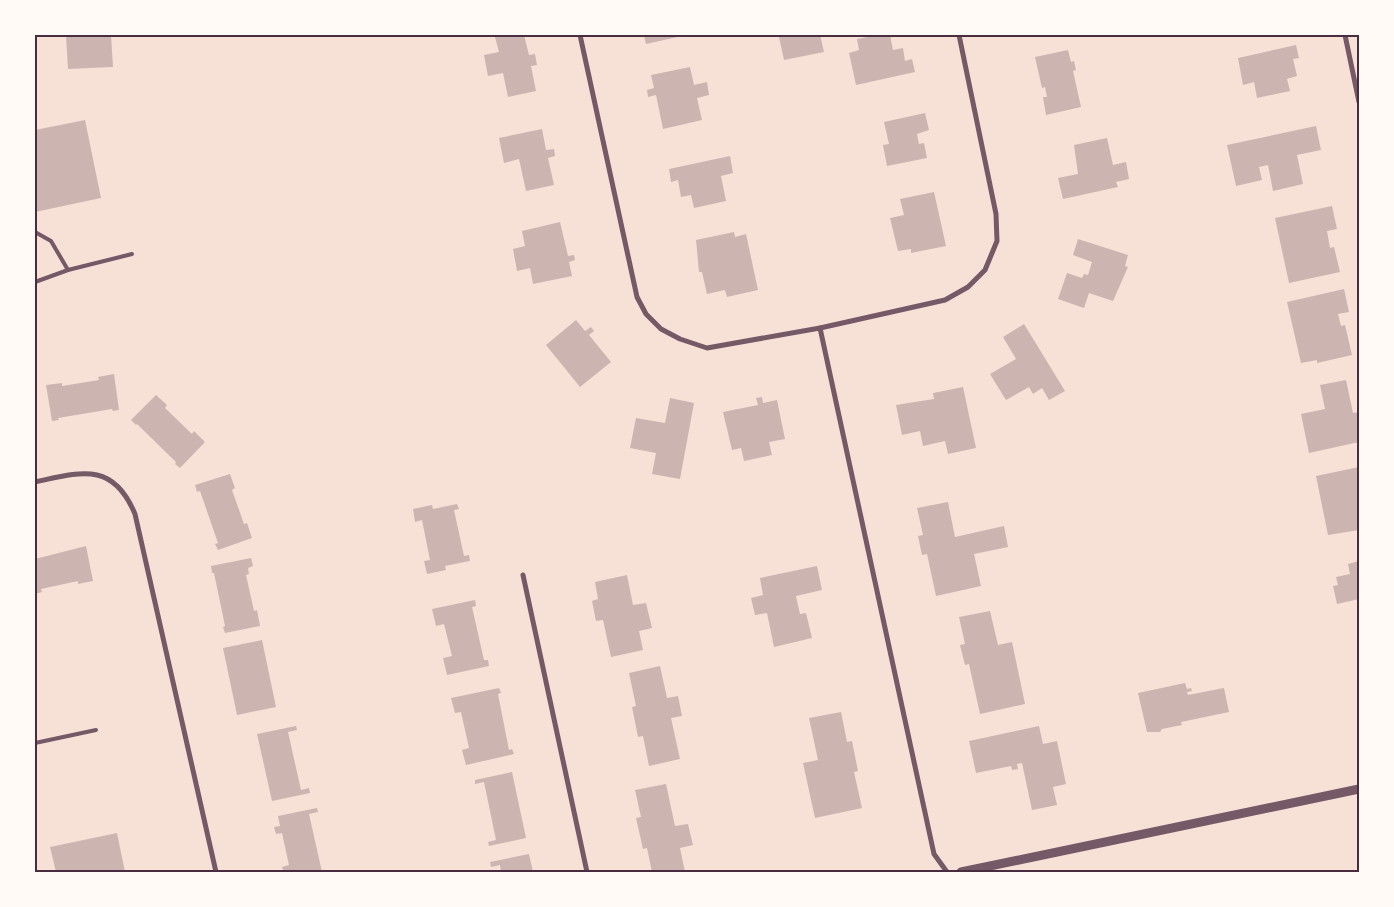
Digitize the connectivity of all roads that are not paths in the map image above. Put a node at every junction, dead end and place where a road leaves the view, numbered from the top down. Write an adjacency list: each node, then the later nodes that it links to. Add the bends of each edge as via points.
1 (580, 35): 9 (street, via 637,296 646,314 661,329 707,348)
2 (959, 35): 9 (street, via 996,214 997,241 984,270 968,287 945,300)
3 (1345, 35): 4 (street)
4 (1359, 102)
5 (35, 232): 7 (lane, via 51,241)
6 (132, 254): 7 (lane)
7 (68, 270): 8 (lane)
8 (35, 282)
9 (820, 328): 17 (street, via 934,854)
10 (35, 482): 15 (street, via 77,473 95,474 114,482 128,496 135,514)
11 (523, 575): 16 (street)
12 (96, 730): 13 (lane)
13 (35, 743)
14 (1359, 789): 18 (street)
15 (216, 872)
16 (587, 872)
17 (947, 872)
18 (961, 872)

